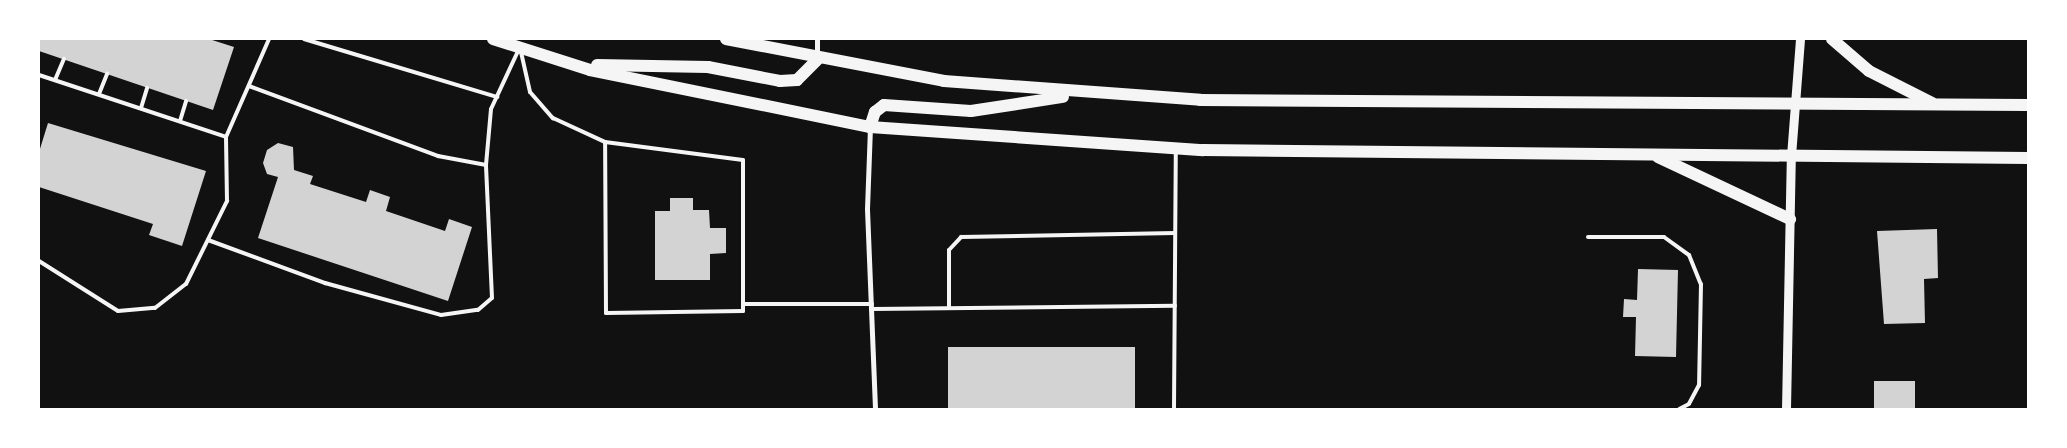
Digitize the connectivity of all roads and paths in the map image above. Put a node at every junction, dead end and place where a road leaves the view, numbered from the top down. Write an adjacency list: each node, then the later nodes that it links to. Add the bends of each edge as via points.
1 (269, 39): 15 (lane)
2 (304, 39): 19 (lane)
3 (494, 39): 8 (main road)
4 (726, 39): 10 (main road)
5 (817, 39): 10 (street)
6 (1800, 39): 21 (street)
7 (1832, 39): 22 (main road, via 1869,71)
8 (520, 47): 11 (main road); 19 (lane); 28 (lane, via 530,92 554,118)
9 (64, 59): 14 (lane)
10 (818, 59): 11 (main road, via 798,80 780,82 708,67); 18 (main road, via 944,81)
11 (574, 65): 26 (main road)
12 (107, 74): 17 (lane)
13 (39, 75): 14 (lane)
14 (55, 80): 17 (lane)
15 (249, 86): 27 (lane); 33 (lane, via 438,156)
16 (147, 88): 24 (lane)
17 (99, 94): 24 (lane)
18 (1089, 94): 21 (main road, via 1200,100); 26 (main road, via 971,111 884,105 874,112)
19 (497, 97): 33 (lane)
20 (186, 101): 25 (lane)
21 (1795, 104): 22 (main road); 31 (street)
22 (1934, 104): 23 (main road)
23 (2028, 105)
24 (141, 108): 25 (lane)
25 (180, 121): 27 (lane)
26 (870, 127): 29 (main road); 40 (street, via 868,209)
27 (226, 137): 37 (lane, via 227,201)
28 (605, 142): 39 (lane, via 743,160); 39 (lane, via 606,313 743,310)
29 (1176, 148): 30 (main road); 35 (lane)
30 (1654, 155): 31 (main road); 34 (main road)
31 (1791, 156): 32 (main road); 34 (street)
32 (2028, 158)
33 (486, 165): 37 (lane, via 492,298 466,315 441,315 325,283)
34 (1790, 218): 46 (street)
35 (1175, 233): 41 (lane); 42 (lane, via 961,237 949,250)
36 (1588, 237): 45 (lane, via 1664,237 1689,254 1701,284 1699,385 1689,404)
37 (208, 240): 38 (lane, via 186,284 155,308 118,311)
38 (39, 261)
39 (743, 304): 40 (lane)
40 (872, 306): 42 (lane); 43 (street)
41 (1175, 306): 42 (lane); 44 (lane)
42 (949, 307)
43 (875, 409)
44 (1174, 409)
45 (1679, 409)
46 (1786, 409)

